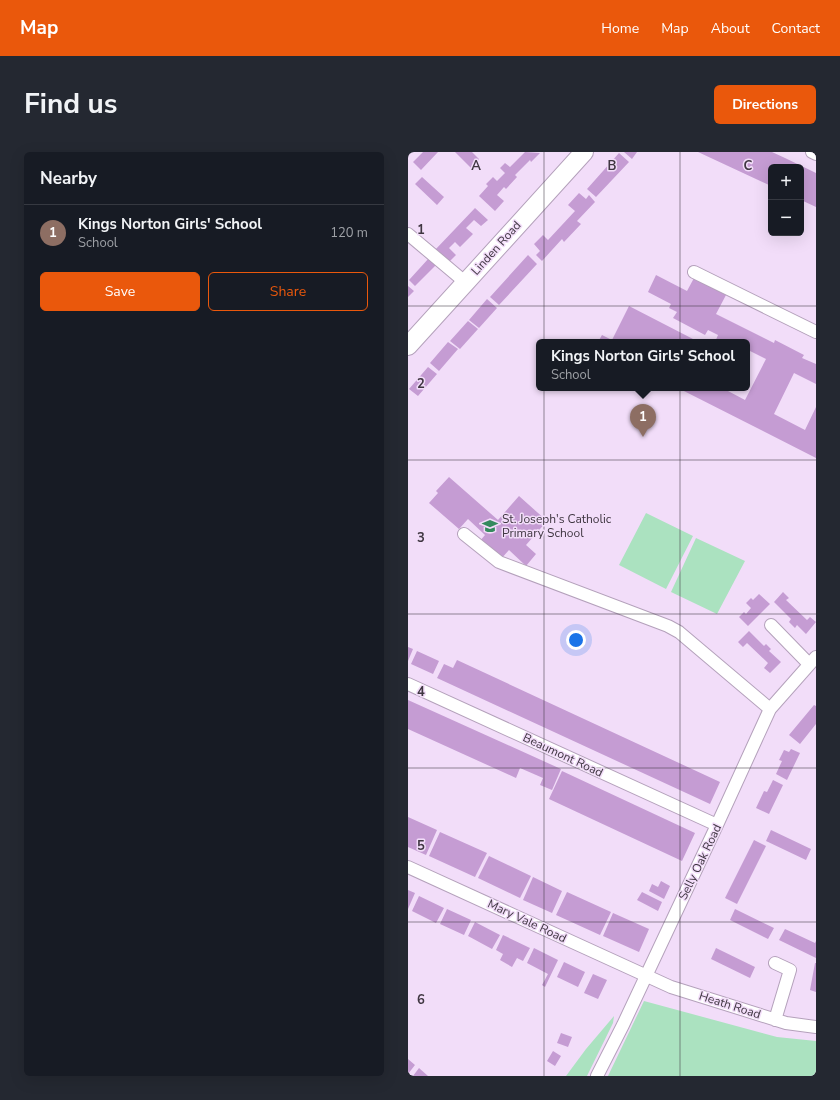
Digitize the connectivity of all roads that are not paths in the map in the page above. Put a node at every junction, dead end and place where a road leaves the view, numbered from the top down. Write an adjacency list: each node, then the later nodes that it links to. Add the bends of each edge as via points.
1 (584, 152): 6 (highway, Linden Road)
2 (812, 152): 3 (street)
3 (816, 154)
4 (408, 234): 6 (street)
5 (694, 272): 7 (street)
6 (465, 282): 8 (highway, Linden Road)
7 (816, 332)
8 (408, 346)
9 (464, 534): 13 (street, via 499,562 679,632)
10 (771, 625): 11 (street)
11 (812, 660): 13 (street, Selly Oak Road)
12 (408, 684): 14 (street, Beaumont Road)
13 (770, 709): 14 (street, Selly Oak Road)
14 (717, 826): 17 (street, Selly Oak Road)
15 (408, 867): 17 (street, Mary Vale Road)
16 (775, 963): 18 (street, via 790,970)
17 (646, 975): 18 (street, Heath Road, via 671,987); 20 (street, Selly Oak Road)
18 (775, 1020): 19 (street, Heath Road)
19 (816, 1027)
20 (597, 1076)

